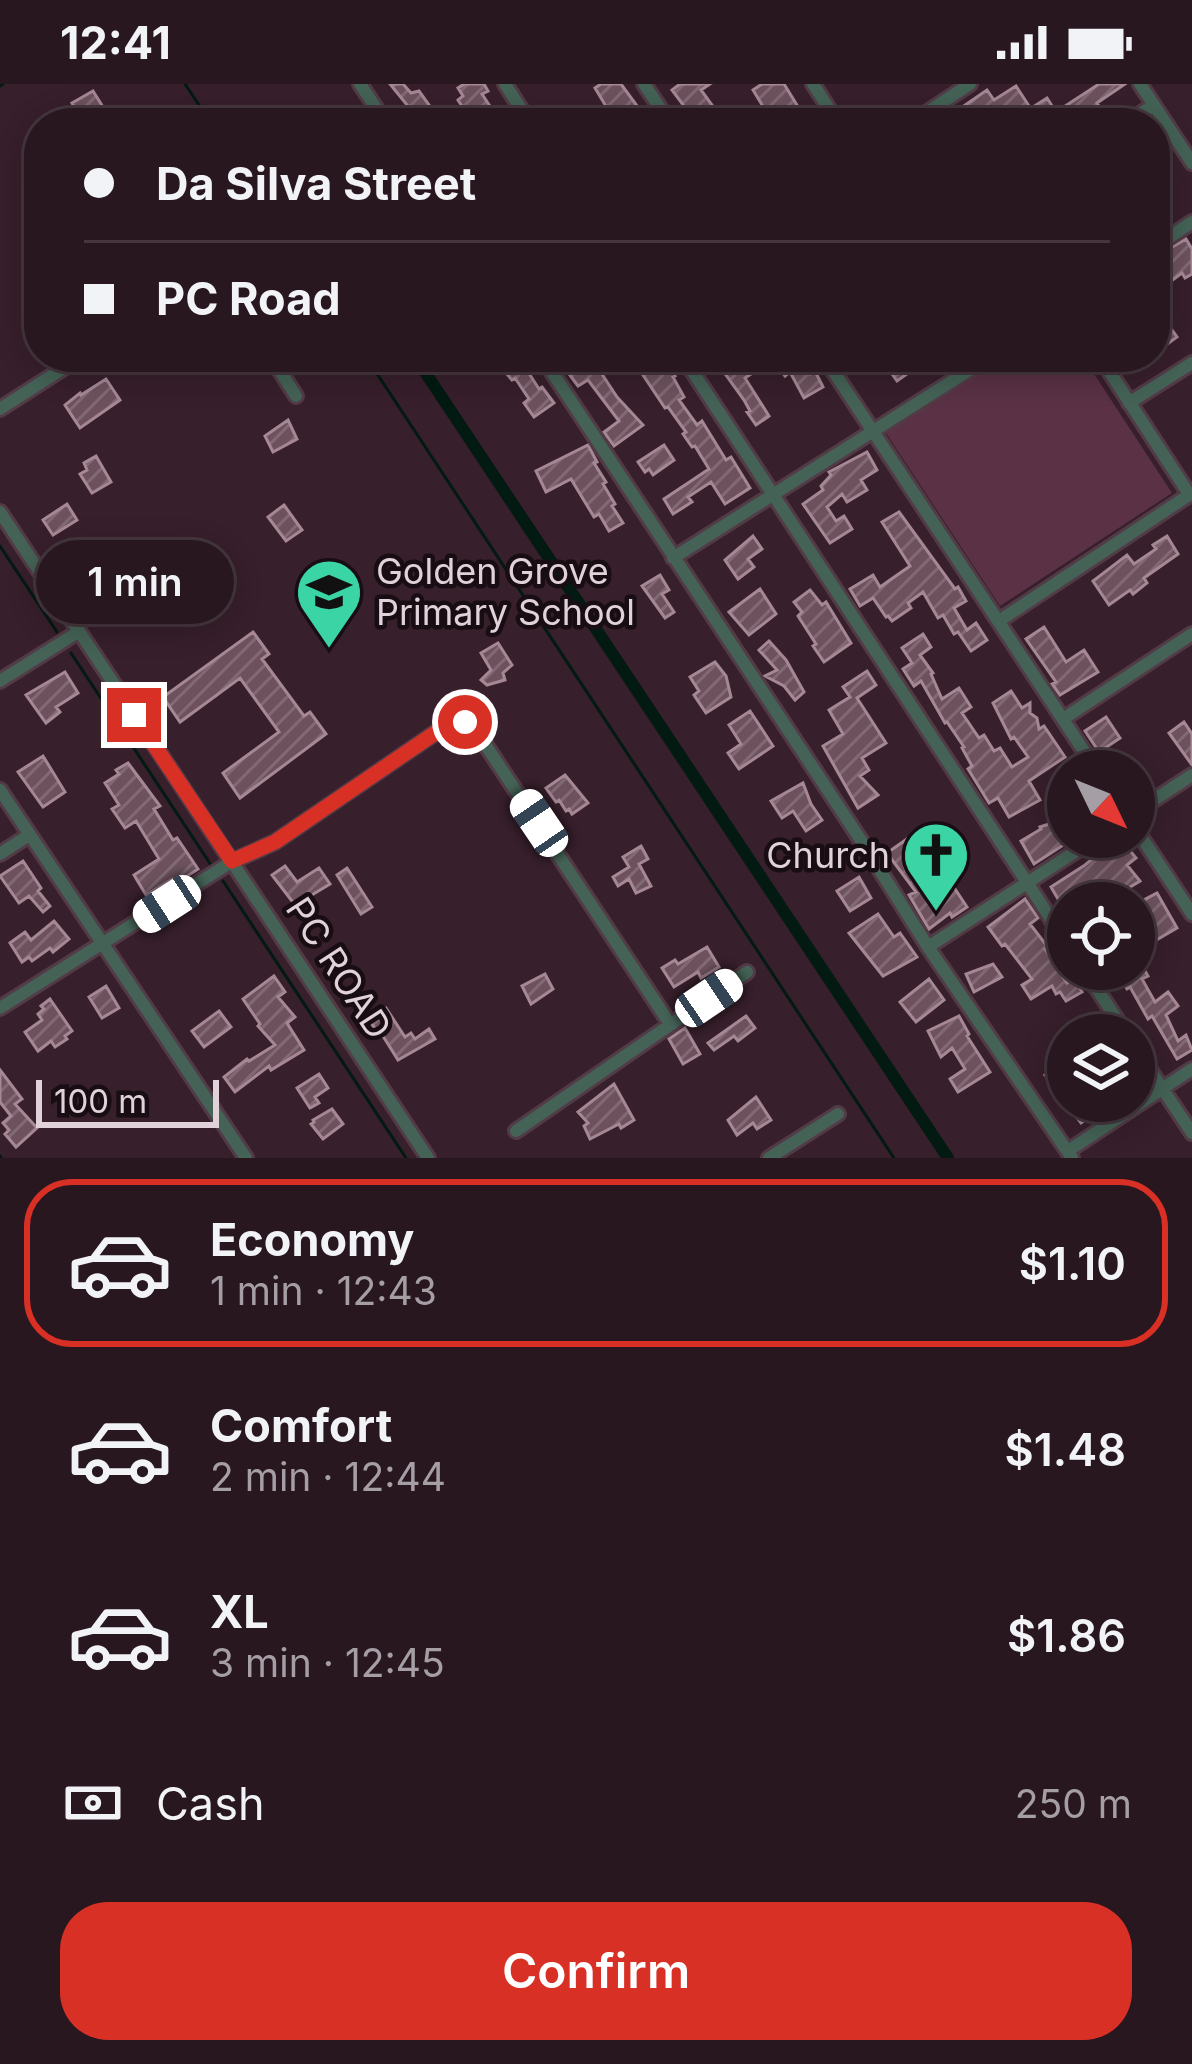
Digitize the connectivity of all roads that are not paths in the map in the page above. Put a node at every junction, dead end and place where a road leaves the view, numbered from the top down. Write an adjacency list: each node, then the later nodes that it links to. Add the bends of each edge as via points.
1 (969, 84): 4 (street)
2 (1140, 84): 3 (street)
3 (1154, 105): 5 (street); 6 (street)
4 (933, 108)
5 (1149, 108)
6 (1156, 108)
7 (1170, 129): 8 (street)
8 (1192, 163)
9 (1192, 363): 18 (street)
10 (58, 372): 19 (street)
11 (281, 372): 17 (street)
12 (552, 372): 24 (street)
13 (693, 372): 21 (street)
14 (834, 372): 20 (street)
15 (967, 372): 20 (street)
16 (1109, 372): 18 (street)
17 (296, 396)
18 (1129, 403): 22 (street)
19 (0, 410)
20 (874, 432): 21 (street); 25 (street)
21 (774, 494): 24 (street); 39 (street)
22 (1191, 494): 25 (street)
23 (0, 512): 26 (street, PC ROAD)
24 (673, 558): 43 (street)
25 (999, 621): 29 (street)
26 (78, 632): 28 (street); 38 (street, PC ROAD)
27 (1192, 634): 29 (street)
28 (0, 681)
29 (1063, 719): 30 (street)
30 (1083, 750)
31 (1192, 775): 33 (street)
32 (0, 790): 34 (street)
33 (1155, 799)
34 (29, 835): 35 (street); 42 (street)
35 (0, 854)
36 (1067, 858): 39 (street)
37 (1155, 858): 41 (street)
38 (232, 861): 42 (street); 46 (street, via 275,842 441,729 465,722); 55 (street, PC ROAD)
39 (1028, 884): 40 (street); 43 (street)
40 (1047, 913)
41 (1192, 914)
42 (102, 946): 45 (street); 54 (street)
43 (928, 947): 53 (street)
44 (747, 972): 46 (street)
45 (0, 1008)
46 (670, 1024): 51 (street)
47 (1192, 1069): 49 (street)
48 (1155, 1078): 49 (street)
49 (1162, 1089): 52 (street); 53 (street)
50 (838, 1114): 56 (street)
51 (516, 1131)
52 (1192, 1133)
53 (1070, 1155)
54 (246, 1158)
55 (428, 1158)
56 (769, 1158)

